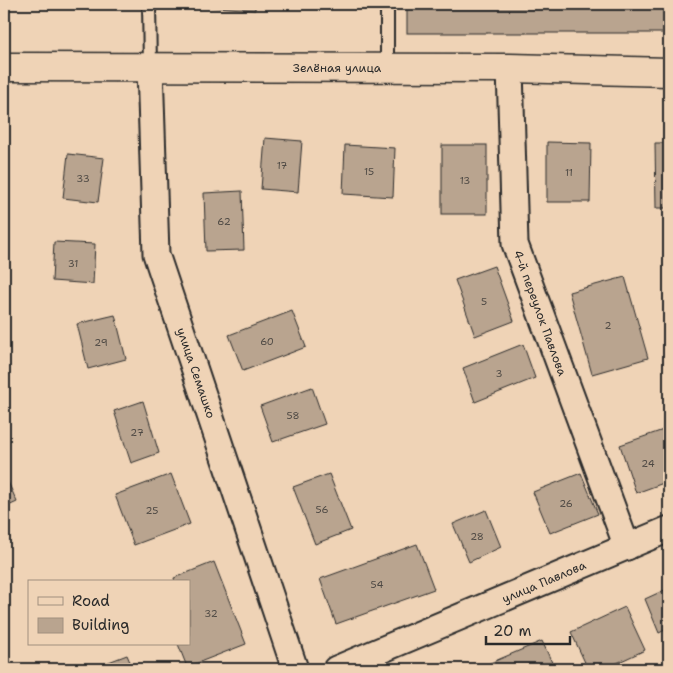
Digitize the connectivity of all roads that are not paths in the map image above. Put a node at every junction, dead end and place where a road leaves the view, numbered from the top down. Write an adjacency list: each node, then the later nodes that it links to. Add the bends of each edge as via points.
1 (149, 4): 4 (lane)
2 (388, 4): 5 (lane)
3 (4, 67): 4 (street, Зелёная улица)
4 (150, 67): 5 (street, Зелёная улица); 10 (street, улица Семашко, via 156,254)
5 (387, 68): 6 (street, Зелёная улица)
6 (510, 68): 7 (street, Зелёная улица); 9 (street, 4-й переулок Павлова, via 515,244)
7 (669, 72)
8 (669, 529): 9 (street, улица Павлова)
9 (627, 547): 11 (street, улица Павлова)
10 (295, 669)
11 (336, 669)

